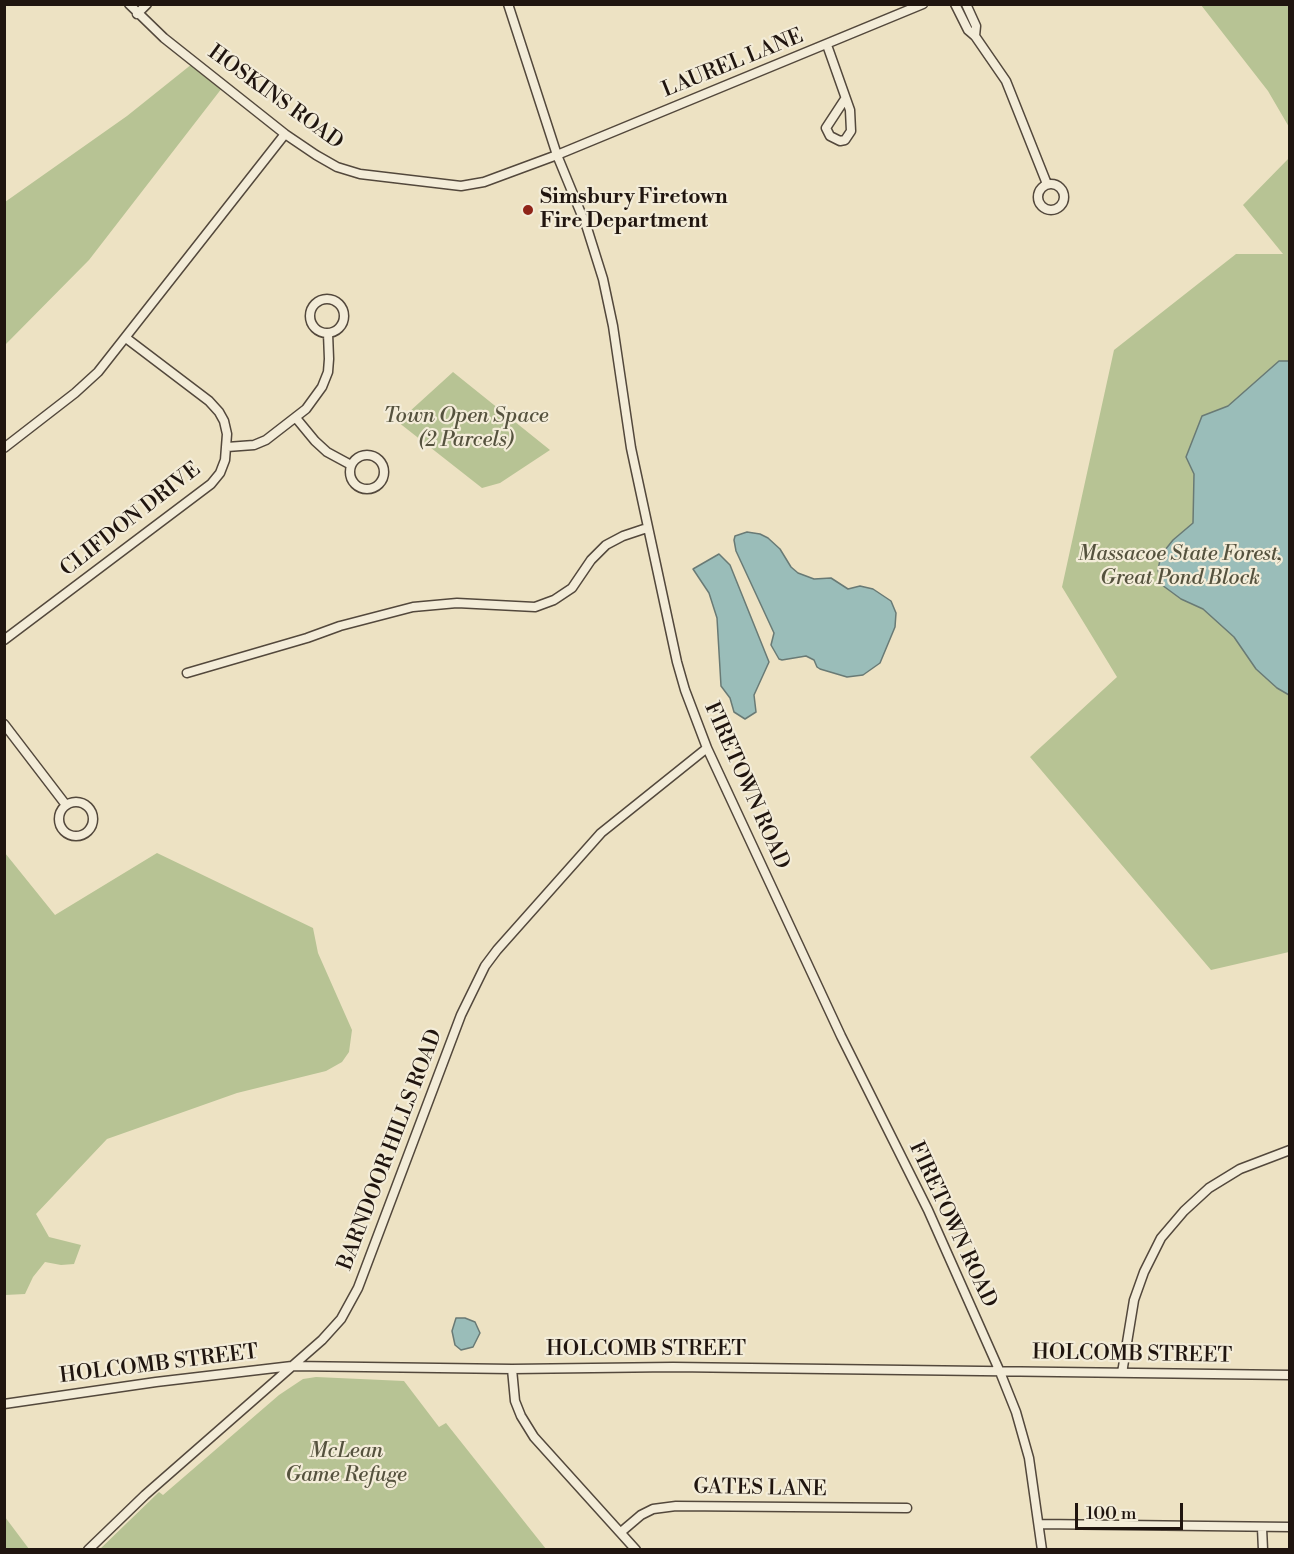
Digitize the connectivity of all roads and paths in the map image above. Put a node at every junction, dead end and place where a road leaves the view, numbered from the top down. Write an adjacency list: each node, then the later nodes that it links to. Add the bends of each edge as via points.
1 (129, 4): 7 (street, HOSKINS ROAD)
2 (147, 4): 7 (street)
3 (508, 4): 12 (street, FIRETOWN ROAD)
4 (923, 4): 9 (street, LAUREL LANE)
5 (955, 4): 8 (street)
6 (966, 4): 8 (street)
7 (137, 14): 11 (street, HOSKINS ROAD)
8 (975, 36): 13 (street, via 1006,81)
9 (827, 45): 10 (street); 12 (street, LAUREL LANE)
10 (845, 99): 10 (street, via 852,127 849,136 840,141 830,136 826,128)
11 (285, 134): 12 (street, HOSKINS ROAD, via 337,167 360,174 461,186 484,182); 15 (street)
12 (557, 154): 20 (street, FIRETOWN ROAD, via 603,279)
13 (1047, 184)
14 (328, 333): 14 (street, via 317,330 310,320 311,309 324,298 335,300 344,314 342,324); 16 (street, via 328,372 314,400)
15 (126, 338): 17 (street, CLIFDON DRIVE, via 209,401 224,421); 18 (street, via 75,393)
16 (296, 418): 17 (street, via 266,440); 19 (street, via 327,452)
17 (227, 447): 21 (street, CLIFDON DRIVE, via 220,473 211,484)
18 (4, 448)
19 (351, 465): 19 (street, via 352,481 360,488 376,487 384,478 384,466 377,457 360,456)
20 (647, 528): 22 (street, via 606,545 572,588 540,606 457,603 413,607); 24 (street, FIRETOWN ROAD, via 680,671)
21 (4, 640)
22 (188, 673)
23 (4, 724): 25 (street)
24 (707, 748): 27 (street, BARNDOOR HILLS ROAD, via 601,833 485,966 461,1015 358,1288 341,1319); 29 (street, FIRETOWN ROAD, via 841,1036 928,1210)
25 (66, 805): 25 (street, via 59,819 63,830 72,836 88,832 93,822 92,810 83,803)
26 (1290, 1150): 30 (street, via 1240,1169 1209,1188 1161,1238 1134,1300)
27 (292, 1366): 28 (street, HOLCOMB STREET); 32 (street, HOLCOMB STREET); 38 (street, BARNDOOR HILLS ROAD)
28 (512, 1369): 29 (street, HOLCOMB STREET); 37 (street, via 515,1401 534,1437)
29 (1000, 1372): 30 (street, HOLCOMB STREET); 34 (street, FIRETOWN ROAD, via 1029,1458)
30 (1122, 1373): 31 (street, HOLCOMB STREET)
31 (1290, 1375)
32 (4, 1404)
33 (907, 1508): 37 (street, GATES LANE, via 676,1506 653,1509)
34 (1039, 1524): 36 (street); 40 (street, FIRETOWN ROAD)
35 (1290, 1527): 36 (street)
36 (1262, 1528): 41 (street)
37 (621, 1532): 39 (street)
38 (88, 1550)
39 (636, 1550)
40 (1042, 1550)
41 (1263, 1550)

